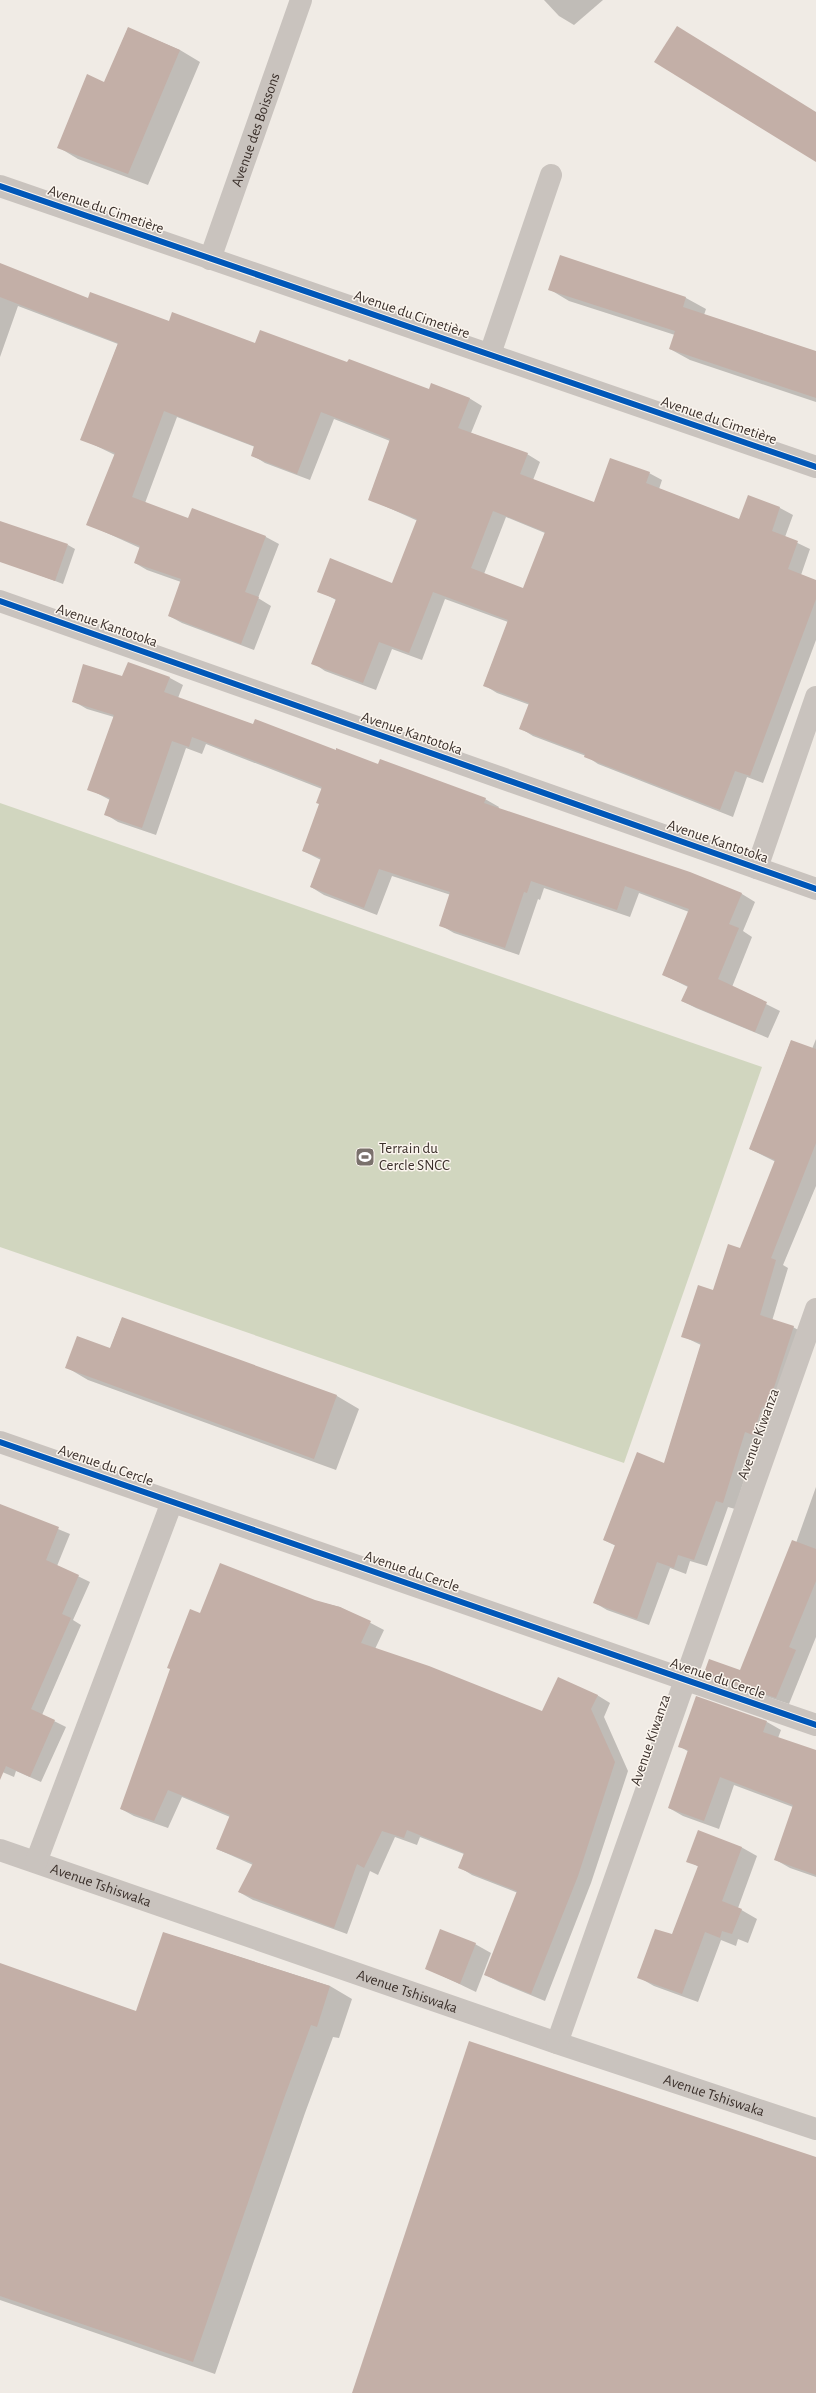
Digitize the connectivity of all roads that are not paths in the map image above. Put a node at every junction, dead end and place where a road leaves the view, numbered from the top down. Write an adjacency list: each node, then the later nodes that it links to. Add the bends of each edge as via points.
1 (301, 0): 4 (street, Avenue des Boissons)
2 (551, 175): 5 (street)
3 (0, 186): 4 (street, Avenue du Cimetière)
4 (210, 259): 5 (street, Avenue du Cimetière)
5 (490, 354): 6 (street, Avenue du Cimetière)
6 (816, 467)
7 (0, 601): 9 (street, Avenue Kantotoka)
8 (816, 697): 9 (street)
9 (756, 868): 10 (street, Avenue Kantotoka)
10 (816, 889)
11 (815, 1313): 14 (street, Avenue Kiwanza)
12 (0, 1442): 13 (street, Avenue du Cercle)
13 (172, 1502): 14 (street, Avenue du Cercle); 17 (street)
14 (684, 1680): 15 (street, Avenue du Cercle); 18 (street, Avenue Kiwanza)
15 (816, 1725)
16 (0, 1850): 17 (street, Avenue Tshiswaka)
17 (36, 1862): 18 (street, Avenue Tshiswaka)
18 (557, 2043): 19 (street, Avenue Tshiswaka)
19 (816, 2129)

